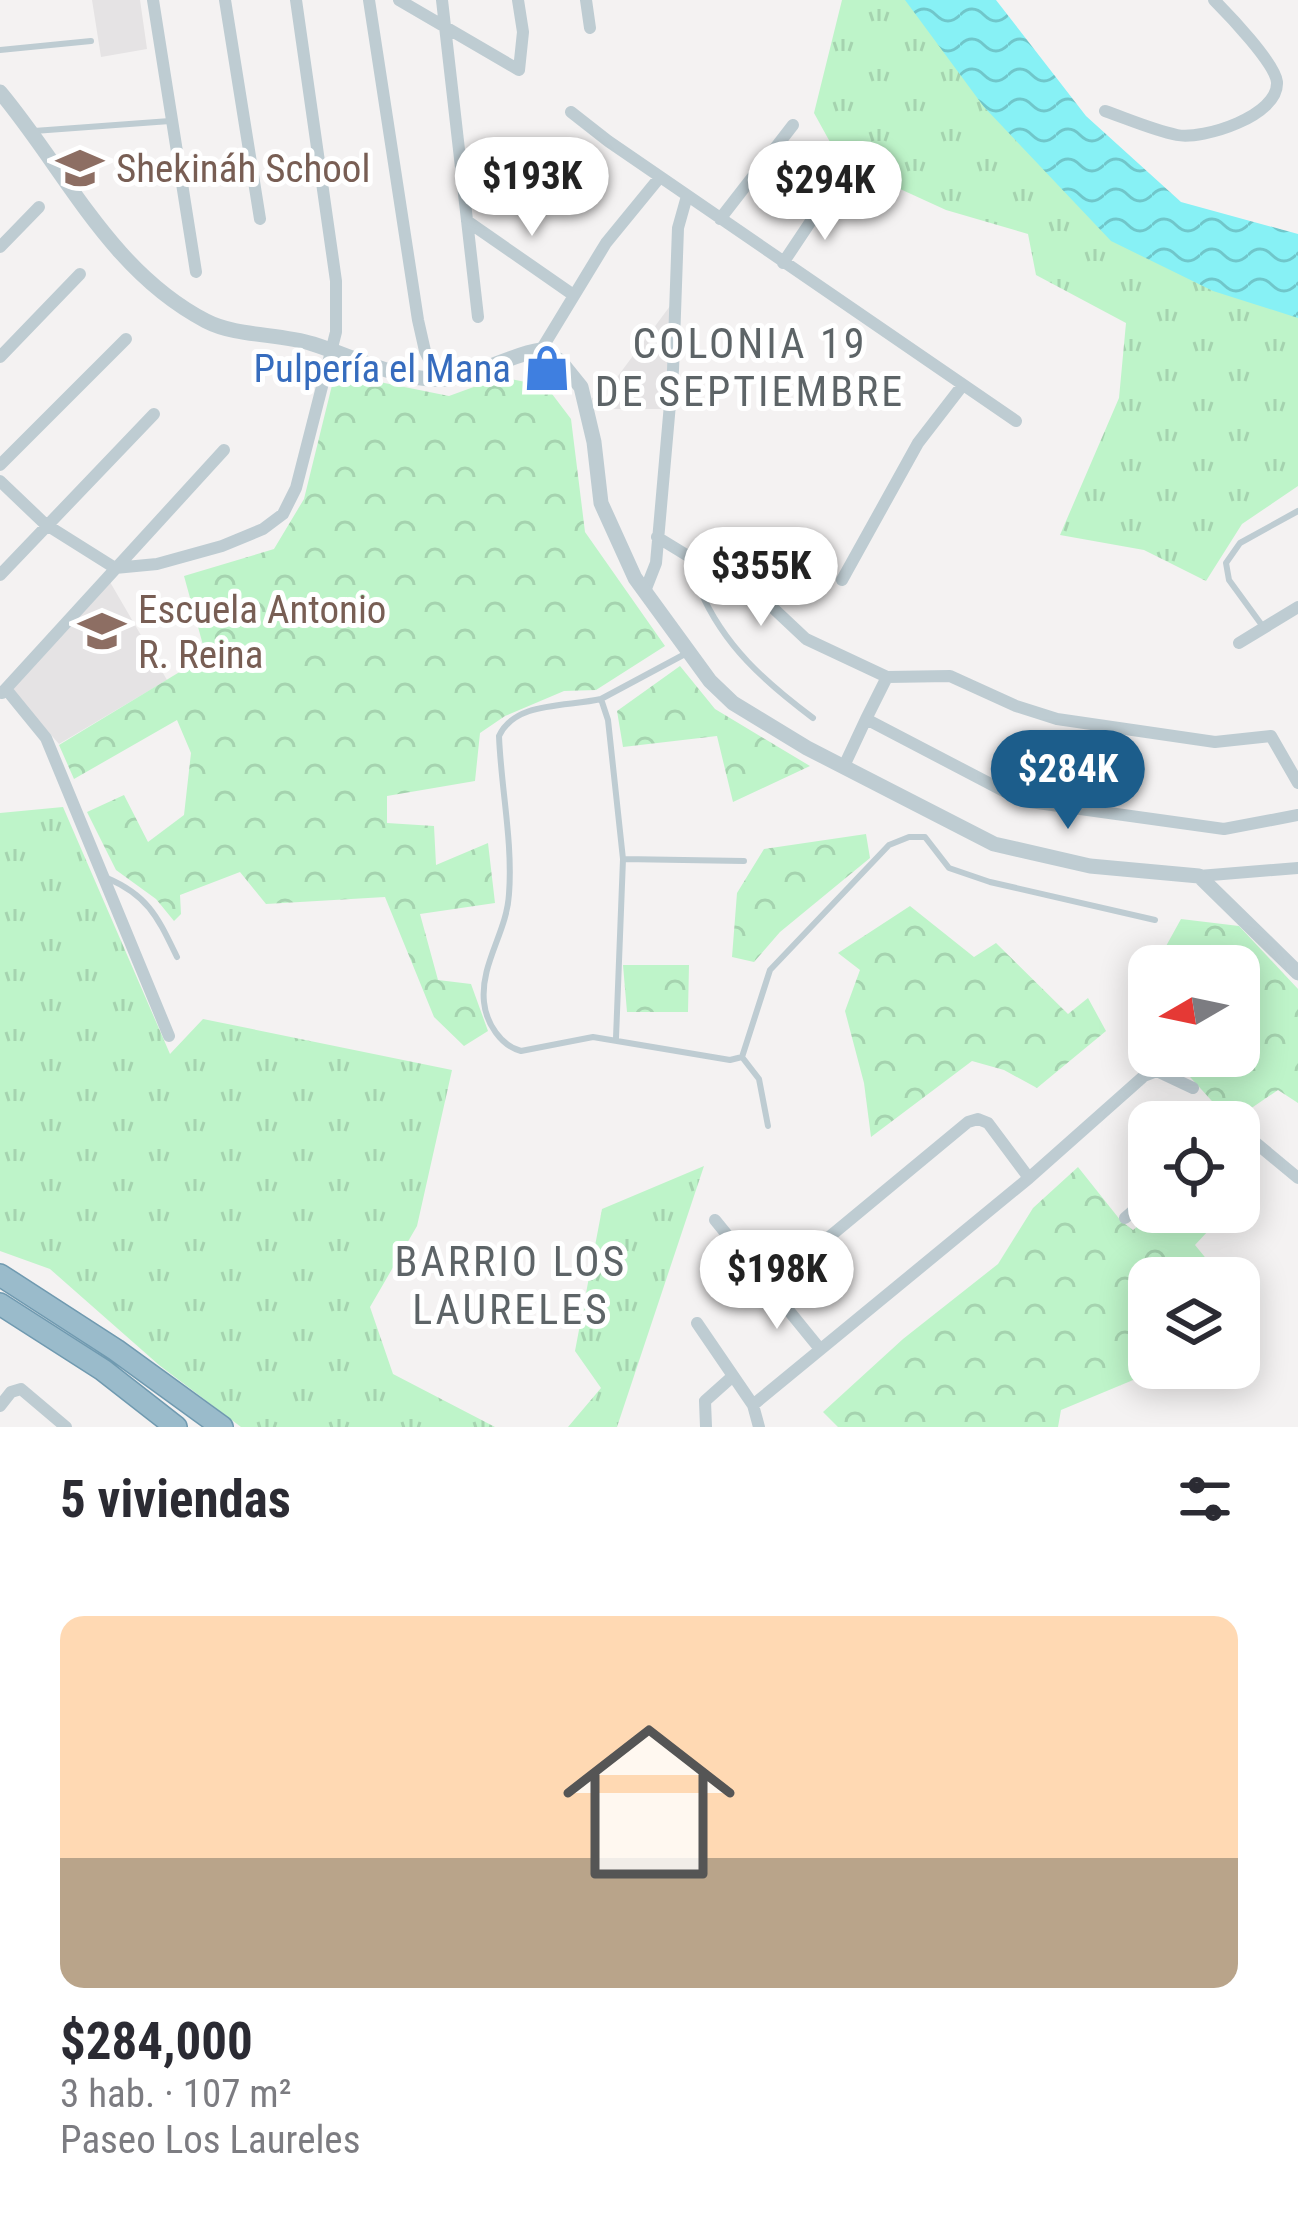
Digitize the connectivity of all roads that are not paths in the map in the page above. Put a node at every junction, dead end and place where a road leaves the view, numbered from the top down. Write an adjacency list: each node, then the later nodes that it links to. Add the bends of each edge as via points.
1 (153, 0): 17 (street)
2 (225, 0): 24 (street)
3 (296, 0): 34 (street, via 336,280)
4 (369, 0): 37 (street, via 418,320)
5 (399, 0): 11 (street)
6 (442, 0): 11 (street)
7 (518, 0): 11 (street, via 519,70)
8 (586, 0): 10 (street)
9 (1214, 0): 15 (street, via 1275,75 1273,96 1257,114 1180,136)
10 (590, 28)
11 (446, 30): 26 (street)
12 (91, 41): 13 (lane)
13 (0, 50)
14 (0, 92): 19 (street)
15 (1105, 111)
16 (572, 112): 20 (street)
17 (170, 121): 19 (lane); 29 (street)
18 (793, 124): 25 (street)
19 (34, 131): 34 (street, via 136,271 208,322)
20 (660, 177): 21 (street); 31 (street)
21 (687, 196): 25 (street); 46 (street, via 678,228)
22 (827, 197): 28 (street)
23 (39, 207): 27 (street)
24 (260, 219)
25 (720, 219): 28 (street)
26 (467, 221): 31 (street); 32 (street)
27 (0, 247)
28 (783, 263): 38 (street)
29 (196, 272)
30 (80, 274): 36 (street)
31 (572, 294): 35 (street)
32 (478, 317)
33 (126, 339): 42 (street)
34 (331, 350): 37 (street); 48 (street, via 283,514 223,546)
35 (541, 350): 37 (street); 51 (street, via 581,386 601,502)
36 (0, 357)
37 (439, 379)
38 (962, 386): 40 (street); 50 (street, via 918,443)
39 (154, 414): 45 (street)
40 (1016, 421)
41 (224, 450): 48 (street)
42 (0, 465)
43 (0, 482): 45 (street)
44 (1298, 511): 53 (lane, via 1240,543 1226,563)
45 (45, 524): 48 (street); 49 (street)
46 (657, 537): 47 (street); 51 (street)
47 (706, 565): 56 (street, via 806,639); 59 (lane, via 700,590 736,650)
48 (115, 568): 57 (street)
49 (0, 575)
50 (842, 580)
51 (645, 592): 55 (street)
52 (1298, 607): 53 (street)
53 (1264, 628): 54 (street)
54 (1239, 643)
55 (688, 652): 58 (lane); 61 (street, via 733,704)
56 (886, 677): 60 (street); 62 (street, via 950,676 1058,719 1215,742 1270,736)
57 (3, 692): 68 (street, via 46,737)
58 (601, 699): 64 (lane); 73 (lane, via 521,712 499,736 510,892 484,977 484,1008 502,1041 521,1051)
59 (813, 718)
60 (866, 719): 61 (street); 63 (street, via 1023,801 1223,829)
61 (844, 766): 67 (street, via 1012,850)
62 (1298, 783)
63 (1298, 814)
64 (623, 859): 65 (lane); 73 (lane)
65 (744, 861)
66 (1298, 868): 67 (street)
67 (1199, 876): 71 (street)
68 (105, 877): 70 (lane, via 151,905); 72 (street)
69 (1155, 920): 74 (lane, via 991,883 949,868 926,837 909,836 889,844 770,970)
70 (177, 957)
71 (1298, 973)
72 (170, 1036)
73 (616, 1038): 74 (lane)
74 (742, 1057): 76 (lane, via 759,1079)
75 (1193, 1088): 78 (street, via 1157,1071 1144,1076)
76 (768, 1126)
77 (1260, 1146): 79 (street)
78 (1029, 1178): 84 (street, via 988,1123 968,1121); 87 (street)
79 (1298, 1178)
80 (1128, 1215): 81 (street)
81 (1125, 1218)
82 (715, 1220): 84 (street)
83 (0, 1275): 93 (highway)
84 (770, 1286): 87 (street)
85 (0, 1304): 92 (highway)
86 (697, 1323): 88 (street)
87 (820, 1349): 89 (street)
88 (734, 1376): 89 (street); 94 (street, via 705,1401)
89 (753, 1405): 95 (street)
90 (0, 1406): 91 (street, via 21,1389)
91 (66, 1427)
92 (176, 1427)
93 (222, 1427)
94 (706, 1427)
95 (759, 1427)

